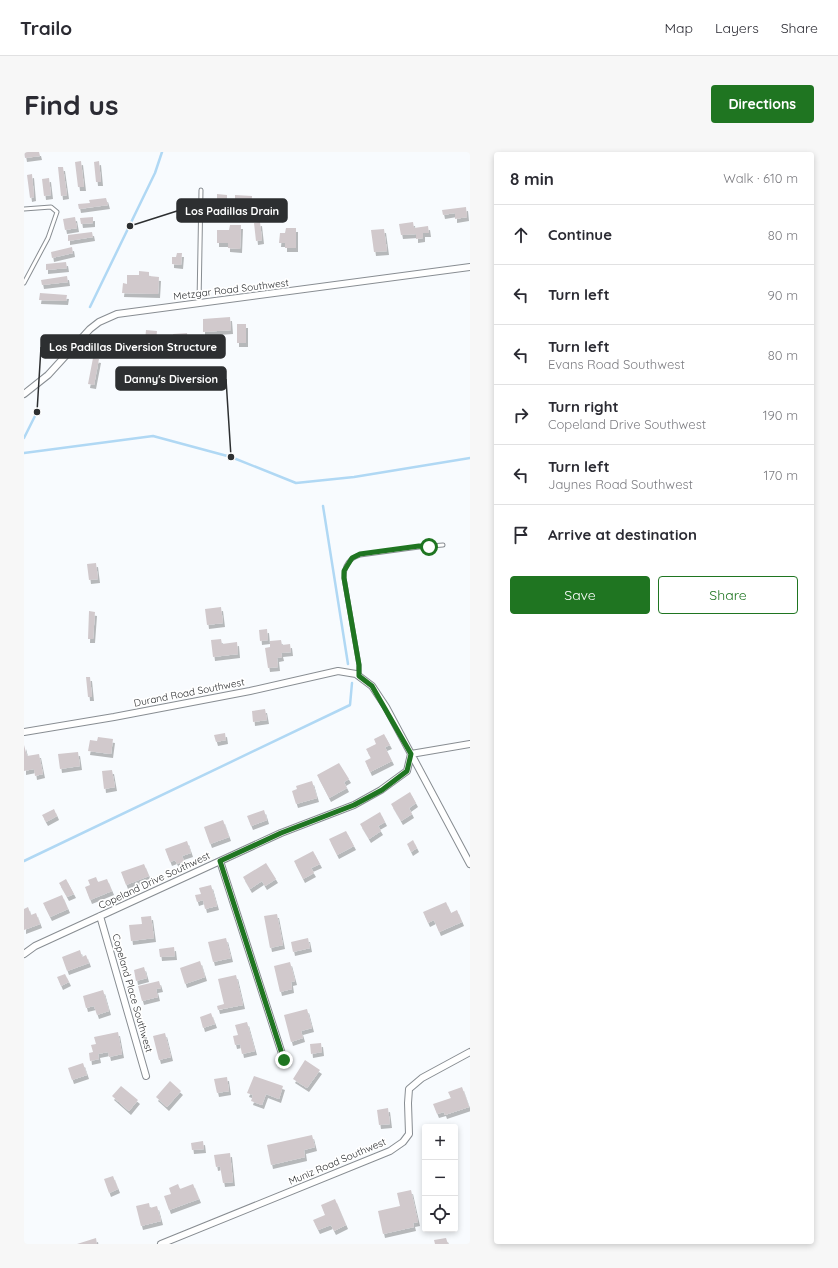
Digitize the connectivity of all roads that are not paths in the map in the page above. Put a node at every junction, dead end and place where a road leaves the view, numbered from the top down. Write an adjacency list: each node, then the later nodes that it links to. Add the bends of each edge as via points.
1 (201, 190): 5 (lane)
2 (24, 209): 4 (lane, via 51,207 57,212 48,238)
3 (470, 267): 5 (street, Metzgar Road Southwest)
4 (24, 283)
5 (199, 303): 6 (street, Metzgar Road Southwest, via 128,312 99,322 48,375)
6 (24, 394)
7 (443, 546): 8 (lane, via 419,546 360,554 347,564 344,578 359,665)
8 (358, 675): 9 (street, Durand Road Southwest, via 338,671 250,691); 11 (street, via 372,686)
9 (24, 732)
10 (470, 744): 11 (street)
11 (411, 754): 12 (street, Copeland Drive Southwest, via 407,771 382,790 354,805 281,833); 13 (street)
12 (220, 861): 14 (street, Copeland Drive Southwest); 17 (street)
13 (470, 864)
14 (100, 916): 15 (street, Copeland Drive Southwest, via 35,946); 18 (street, Copeland Place Southwest)
15 (24, 954)
16 (470, 1052): 19 (street, Muniz Road Southwest, via 422,1078 409,1089 409,1134 390,1151)
17 (284, 1060)
18 (146, 1076)
19 (161, 1244)

